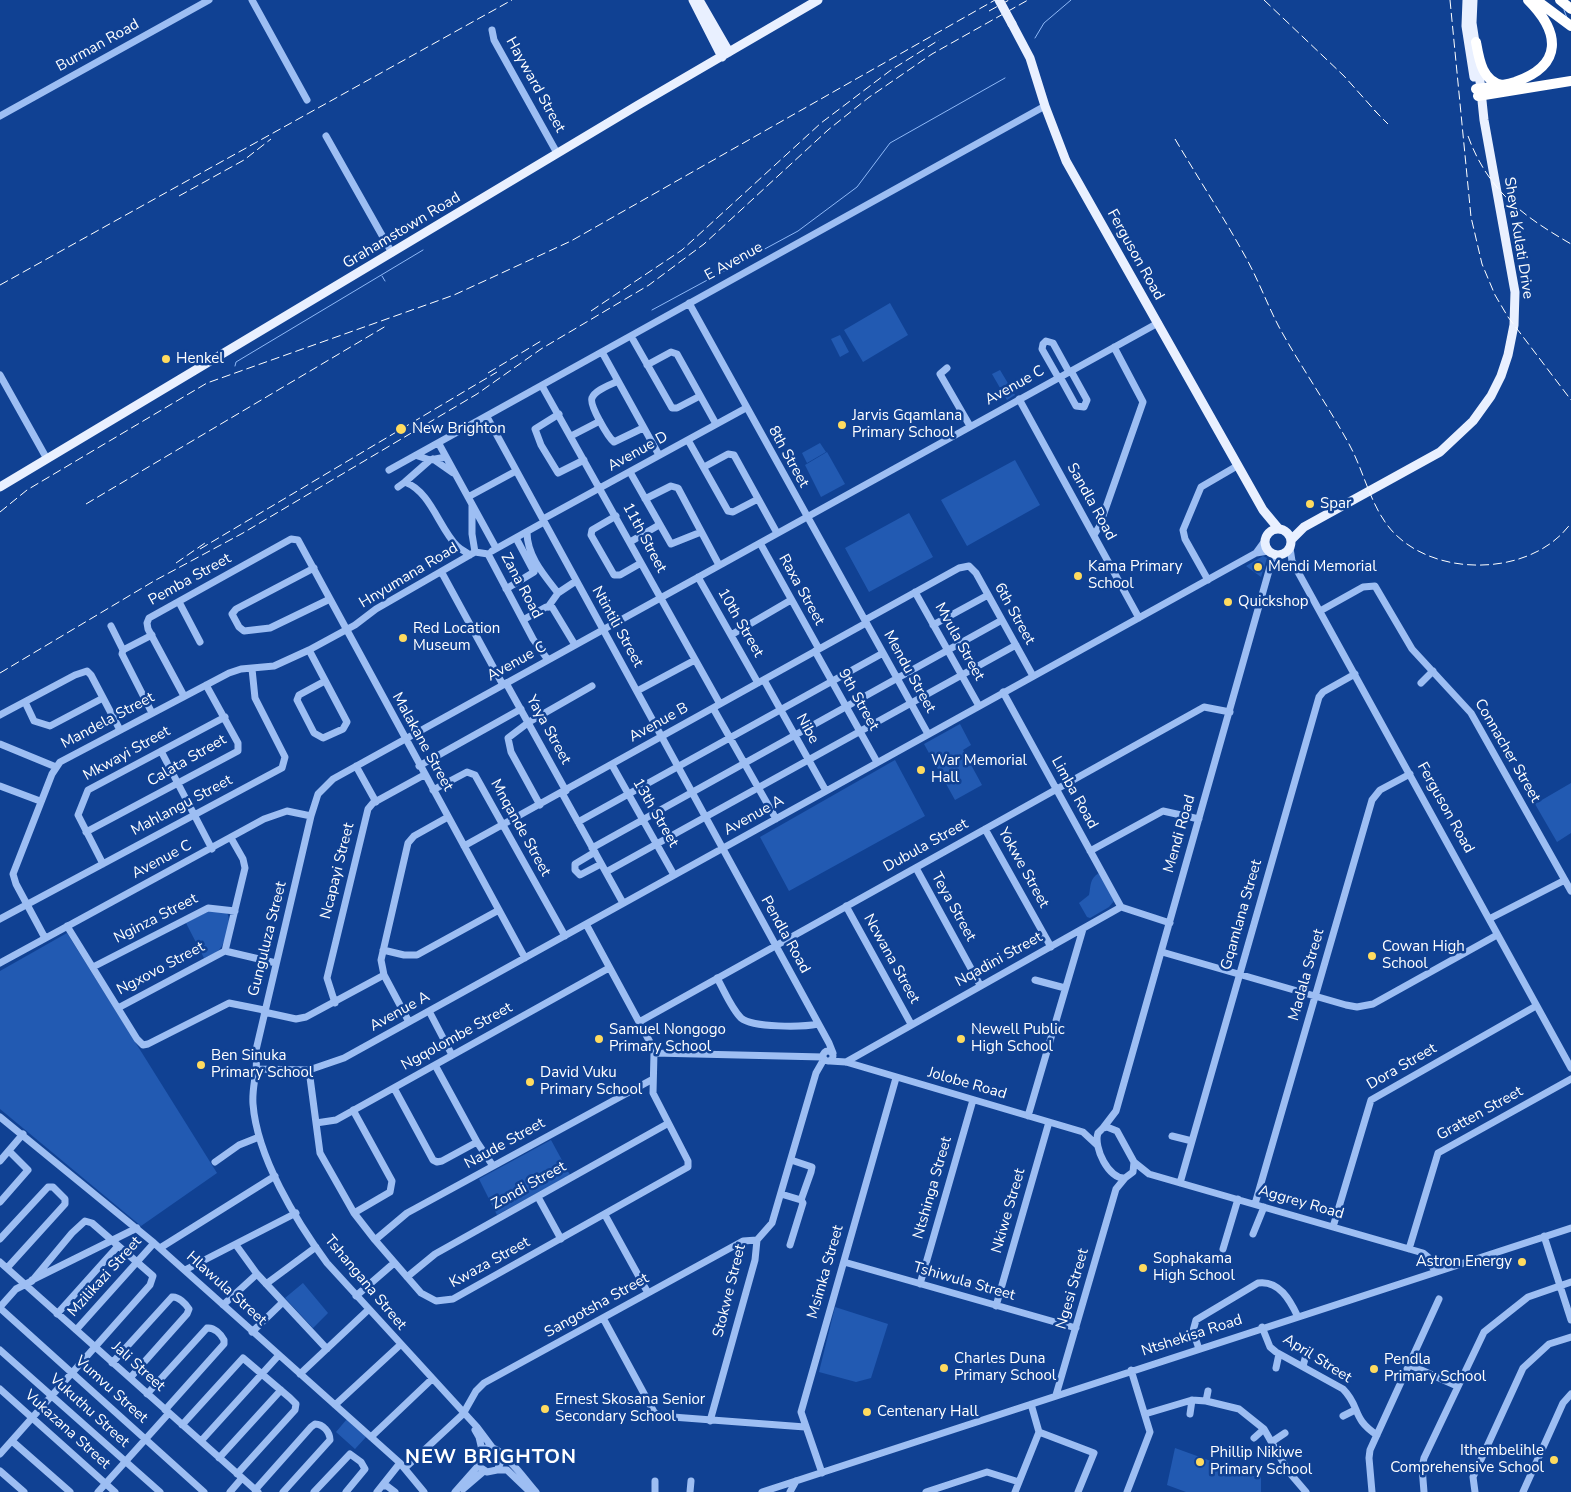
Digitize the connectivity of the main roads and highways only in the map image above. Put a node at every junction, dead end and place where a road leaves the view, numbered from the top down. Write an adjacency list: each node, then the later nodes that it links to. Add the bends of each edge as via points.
1 (693, 0): 13 (main road)
2 (699, 0): 13 (main road)
3 (818, 0): 13 (main road, Grahamstown Road)
4 (999, 0): 18 (main road, Ferguson Road, bridge, via 1030,58 1066,161)
5 (1467, 0): 16 (main road, via 1466,26)
6 (1473, 0): 12 (main road, via 1472,23)
7 (1528, 0): 15 (highway, via 1548,23 1553,38 1552,50 1534,72)
8 (1536, 0): 11 (highway)
9 (1560, 0): 10 (highway)
10 (1571, 9)
11 (1571, 26)
12 (1476, 42): 15 (highway, via 1482,69 1492,81); 16 (main road)
13 (726, 55): 17 (main road, Grahamstown Road)
14 (1571, 81): 16 (highway)
15 (1503, 85): 16 (highway)
16 (1480, 92): 19 (main road, Sheya Kulati Drive, via 1515,292 1512,334 1500,376 1491,396 1473,421 1440,452)
17 (0, 487)
18 (1266, 516): 20 (main road, Ferguson Road); 21 (main road, Ferguson Road)
19 (1304, 527): 20 (main road, Sheya Kulati Drive); 22 (main road, Sheya Kulati Drive)
20 (1280, 529): 21 (main road, Sheya Kulati Drive); 22 (main road, Ferguson Road, via 1288,534)
21 (1268, 532): 22 (main road)
22 (1277, 549)

